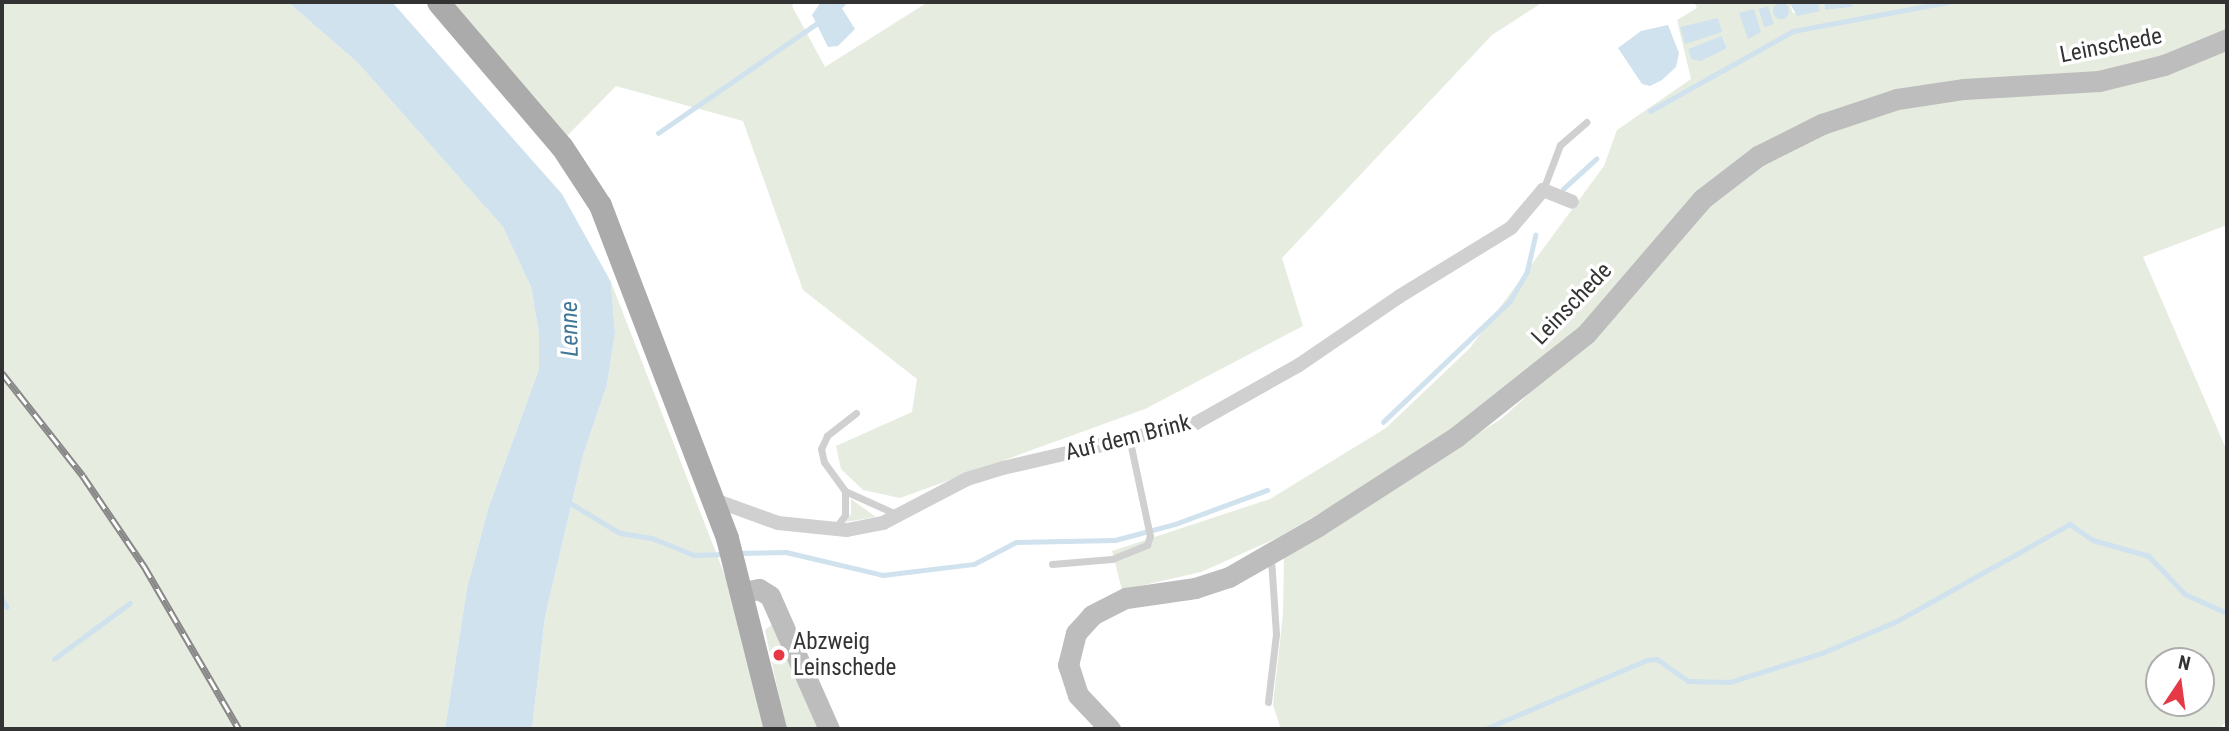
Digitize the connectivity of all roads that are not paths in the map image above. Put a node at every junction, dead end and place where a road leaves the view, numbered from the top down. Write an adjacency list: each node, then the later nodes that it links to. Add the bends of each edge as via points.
1 (438, 2): 9 (main road, via 542,122 600,205)
2 (2227, 39): 12 (main road, Leinschede, via 2164,65 2099,80 1964,89 1897,99 1787,139 1702,199 1586,334 1535,378 1406,471)
3 (1586, 122): 4 (lane, via 1560,145)
4 (1543, 190): 5 (street); 7 (street, Auf dem Brink, via 1511,228 1299,365 1196,423)
5 (1572, 202)
6 (856, 413): 8 (lane, via 827,436 821,449 831,476)
7 (1130, 442): 10 (street, Auf dem Brink, via 991,471); 13 (lane, via 1150,536 1147,545 1112,559)
8 (845, 491): 10 (lane); 11 (lane, via 845,515)
9 (712, 499): 11 (street, Auf dem Brink, via 778,523); 14 (main road)
10 (900, 516): 11 (street, Auf dem Brink)
11 (833, 530)
12 (1270, 554): 15 (lane, via 1276,634); 18 (main road, Leinschede, via 1211,584 1112,603 1083,623 1071,644 1069,674 1078,695)
13 (1052, 564)
14 (743, 592): 16 (main road); 17 (main road, via 760,589 770,596)
15 (1268, 702)
16 (775, 729)
17 (828, 729)
18 (1110, 729)

